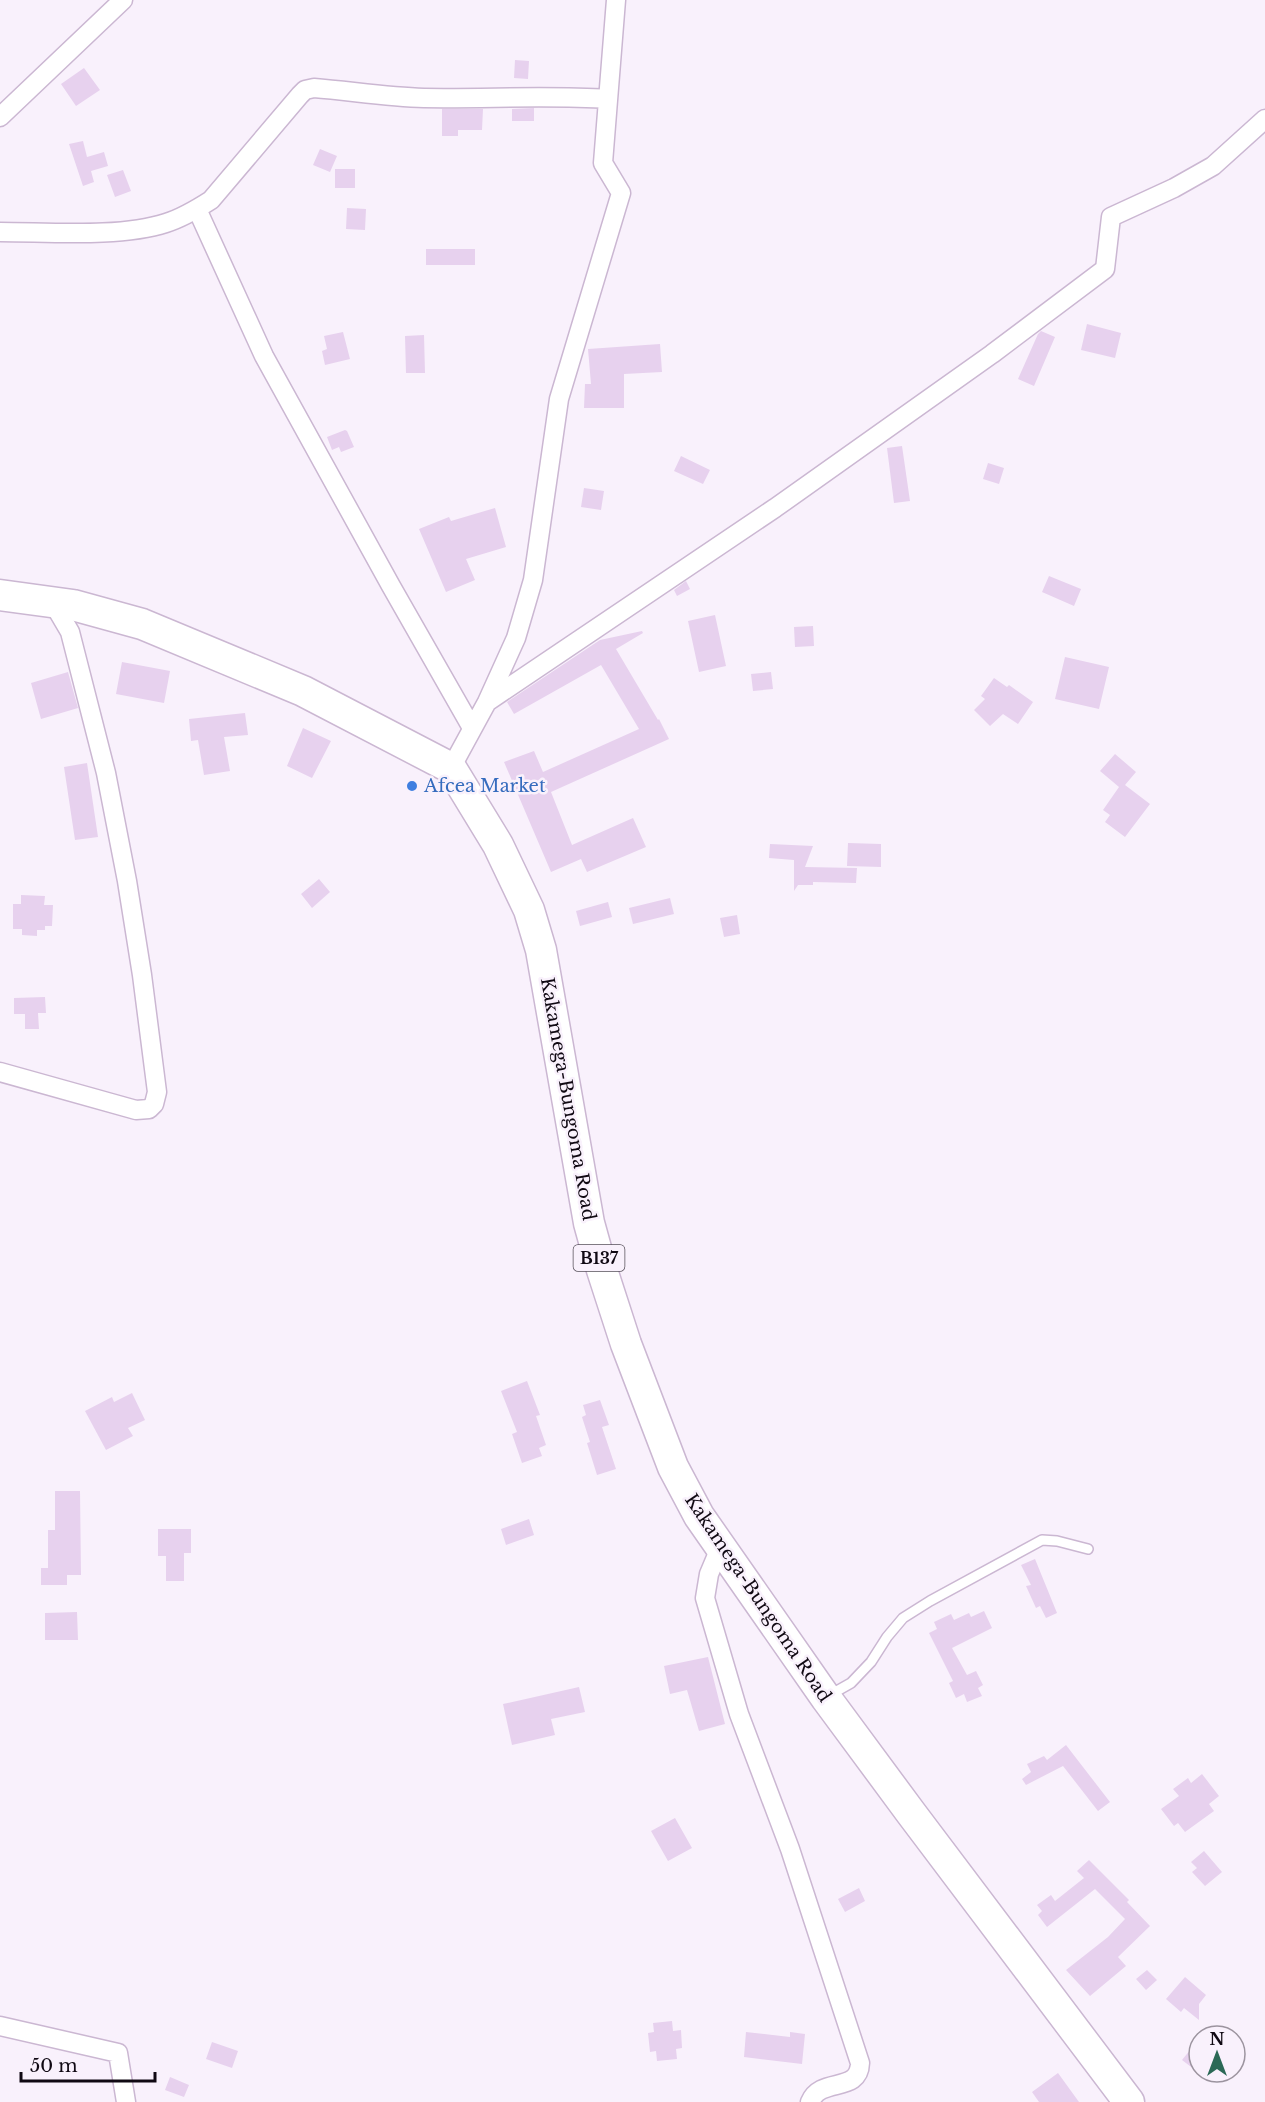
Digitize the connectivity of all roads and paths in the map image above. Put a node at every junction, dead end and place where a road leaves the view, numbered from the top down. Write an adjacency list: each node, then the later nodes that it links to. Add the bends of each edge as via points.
1 (123, 0): 4 (street)
2 (616, 0): 3 (street)
3 (608, 99): 6 (street, via 425,98 305,90 211,200); 10 (street, via 603,163 621,194 559,399 533,579 516,638)
4 (0, 117)
5 (1265, 119): 10 (street, via 1213,166 1111,218 1106,269 775,508)
6 (197, 209): 7 (street, via 167,223 122,231); 11 (street, via 264,356)
7 (0, 232)
8 (0, 595): 9 (main road)
9 (52, 603): 12 (main road, via 142,624 209,651 303,691); 13 (street, via 70,632 106,772 127,881 157,1092 149,1109 136,1110)
10 (487, 702): 11 (street)
11 (472, 728): 12 (street)
12 (451, 768): 14 (main road, Kakamega-Bungoma Road / B137, via 498,845 528,910 541,950 589,1223 602,1270 673,1467)
13 (0, 1072)
14 (720, 1548): 16 (main road, Kakamega-Bungoma Road / B137); 19 (street, via 709,1574 705,1598 708,1609 739,1714 790,1849 861,2063 855,2079 828,2086 813,2095)
15 (1089, 1549): 16 (lane, via 1042,1540 930,1601 903,1618 851,1683)
16 (826, 1698): 20 (main road, Kakamega-Bungoma Road / B137)
17 (0, 2026): 18 (street, via 118,2053)
18 (126, 2102)
19 (810, 2102)
20 (1129, 2102)

